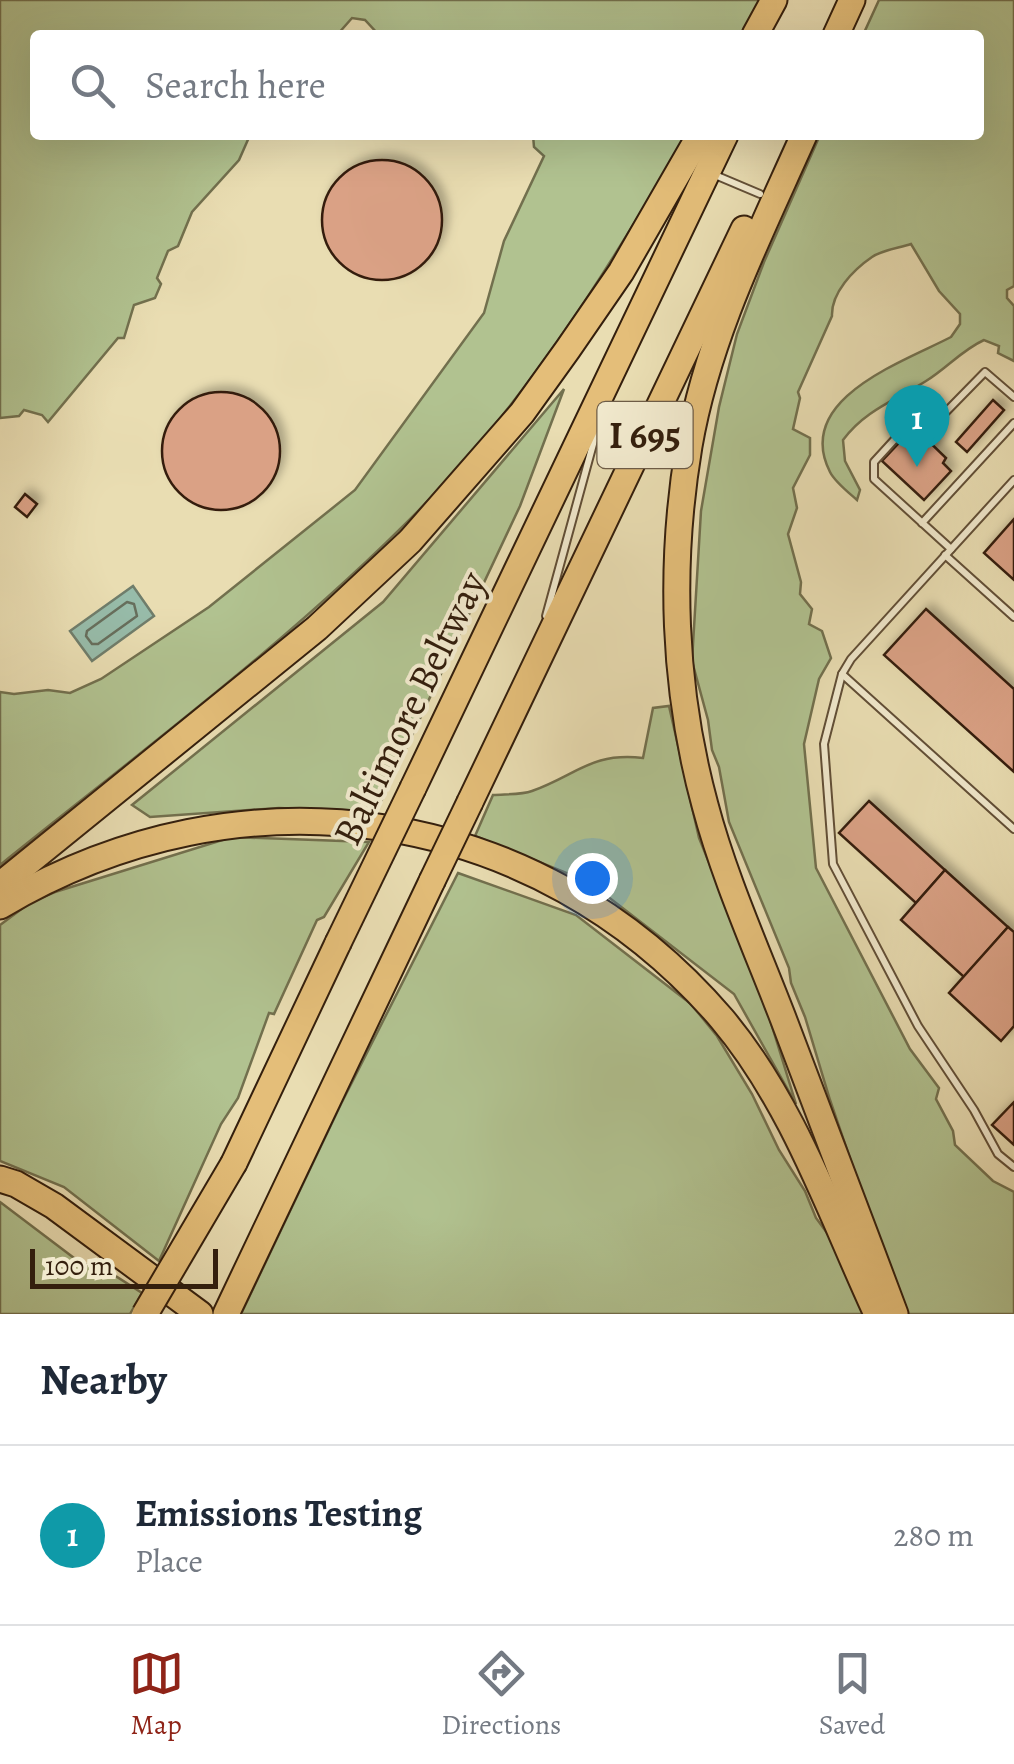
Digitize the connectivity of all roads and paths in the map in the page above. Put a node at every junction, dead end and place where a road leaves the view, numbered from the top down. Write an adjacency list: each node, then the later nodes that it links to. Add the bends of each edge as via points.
1 (774, 0): 5 (highway)
2 (789, 0): 6 (highway)
3 (852, 0): 7 (highway)
4 (864, 0): 8 (highway)
5 (759, 30)
6 (774, 30)
7 (838, 30)
8 (851, 30)
9 (697, 140): 25 (highway, via 568,350 410,540 304,639)
10 (722, 140): 13 (highway, Baltimore Beltway / I 695)
11 (786, 140): 14 (highway, I 695)
12 (802, 140): 35 (highway, via 739,281 703,386 683,494 680,658 705,808)
13 (707, 171): 14 (lane); 15 (highway, Baltimore Beltway / I 695)
14 (760, 194): 23 (highway, I 695)
15 (615, 364): 23 (lane); 27 (highway, Baltimore Beltway / I 695, bridge)
16 (1014, 397): 19 (lane, via 986,372 939,419 916,415 874,462 874,478)
17 (1014, 423): 19 (lane)
18 (1014, 480): 20 (lane)
19 (922, 522): 20 (lane)
20 (948, 552): 21 (lane); 22 (lane)
21 (1014, 617)
22 (842, 674): 24 (lane); 28 (lane, via 824,744 833,864 918,1026 998,1154)
23 (530, 676): 33 (highway, I 695, bridge)
24 (1014, 829)
25 (0, 884)
26 (0, 906): 34 (highway, via 105,854 238,823 368,825 512,865 633,934 723,1020 776,1098)
27 (234, 1163): 30 (highway, bridge); 31 (highway, Baltimore Beltway / I 695, bridge)
28 (1014, 1167)
29 (0, 1180): 32 (highway, via 55,1208)
30 (145, 1314)
31 (162, 1314)
32 (200, 1314)
33 (226, 1314)
34 (877, 1314)
35 (895, 1314)

